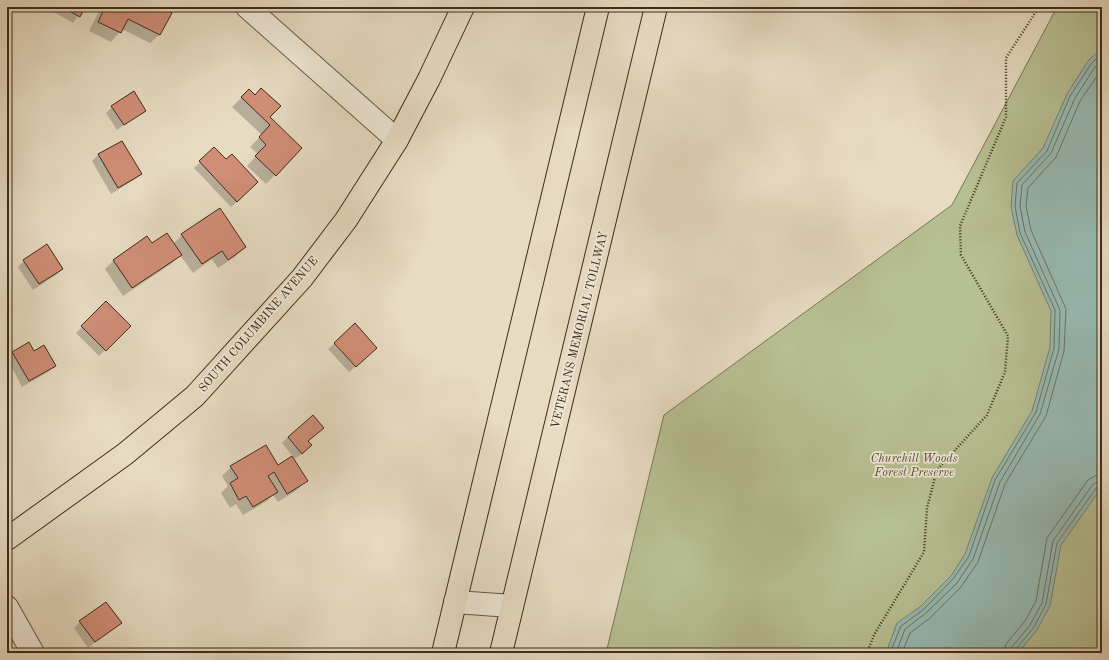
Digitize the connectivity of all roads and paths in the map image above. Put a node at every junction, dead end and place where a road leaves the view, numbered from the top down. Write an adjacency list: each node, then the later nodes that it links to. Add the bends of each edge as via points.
1 (247, 7): 6 (lane)
2 (463, 7): 6 (main road, SOUTH COLUMBINE AVENUE, via 429,79)
3 (598, 7): 8 (main road)
4 (656, 7): 9 (main road, VETERANS MEMORIAL TOLLWAY)
5 (1039, 7): 14 (path, via 1006,58 1006,117 960,226 961,255 1008,336 1005,372 987,415 937,470 927,508 924,552 874,635)
6 (396, 140): 7 (main road, SOUTH COLUMBINE AVENUE, via 346,220 302,278 195,396 125,454)
7 (7, 540)
8 (455, 602): 9 (lane); 12 (main road)
9 (512, 606): 13 (main road, VETERANS MEMORIAL TOLLWAY)
10 (7, 607): 11 (lane)
11 (34, 653)
12 (443, 653)
13 (501, 653)
14 (867, 653)

